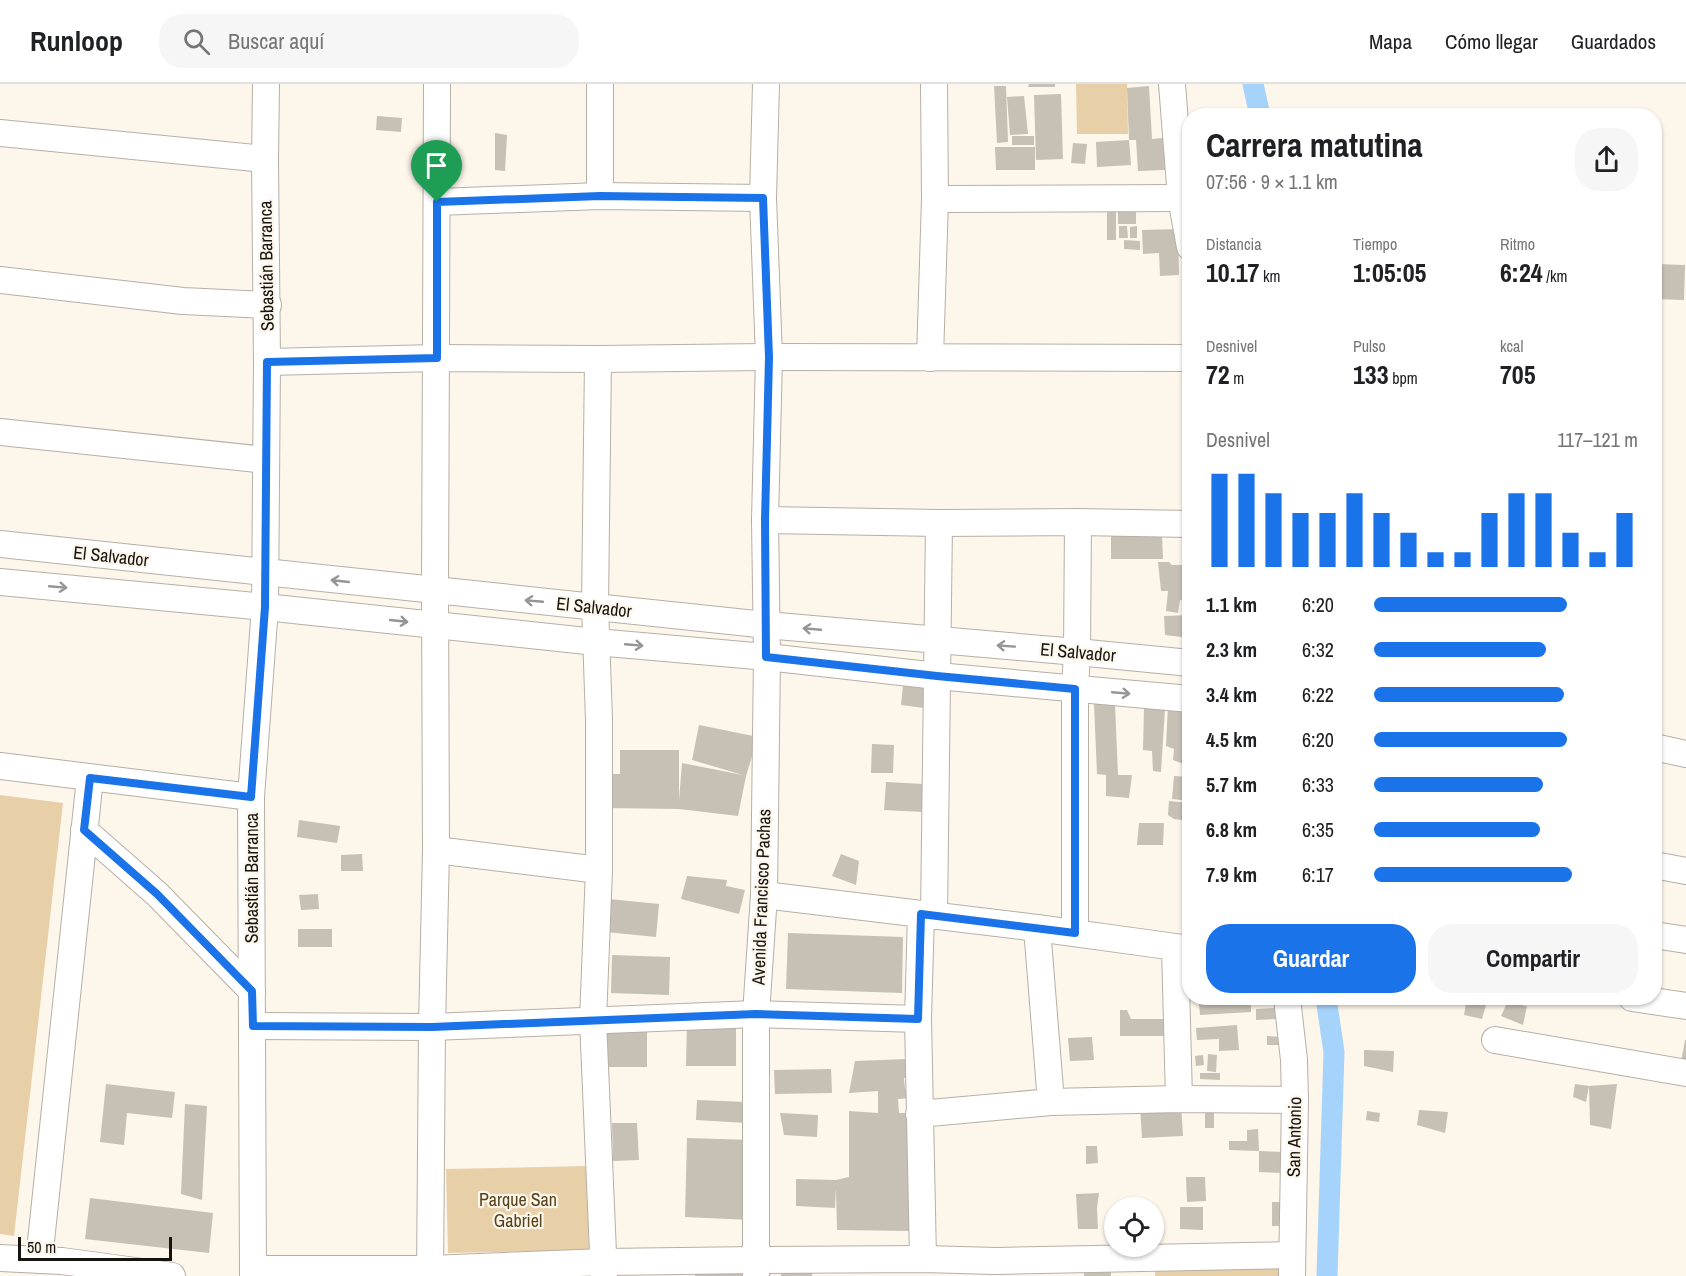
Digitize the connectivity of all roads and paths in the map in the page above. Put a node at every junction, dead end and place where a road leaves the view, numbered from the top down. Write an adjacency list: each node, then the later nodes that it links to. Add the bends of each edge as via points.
1 (266, 84): 8 (street, Sebastián Barranca)
2 (437, 84): 13 (street)
3 (600, 84): 9 (street)
4 (766, 84): 10 (street, Avenida Francisco Pachas)
5 (934, 84): 12 (street)
6 (1172, 84): 11 (street)
7 (0, 133): 8 (street)
8 (265, 159): 16 (street, Sebastián Barranca)
9 (600, 196): 10 (street); 13 (street)
10 (763, 198): 17 (street, Avenida Francisco Pachas)
11 (1181, 198): 12 (street); 14 (street)
12 (935, 199): 19 (street)
13 (437, 202): 18 (street)
14 (1182, 203)
15 (0, 280): 16 (street, via 183,301)
16 (267, 305): 22 (street, Sebastián Barranca)
17 (769, 357): 19 (street); 21 (street); 25 (street, Avenida Francisco Pachas)
18 (437, 358): 21 (street); 22 (street); 32 (street)
19 (930, 358): 20 (street)
20 (1182, 358)
21 (598, 360): 33 (street)
22 (267, 362): 24 (street, Sebastián Barranca)
23 (0, 432): 24 (street)
24 (266, 459): 30 (street, Sebastián Barranca)
25 (765, 520): 27 (street); 36 (street, Avenida Francisco Pachas)
26 (1078, 522): 27 (street); 28 (street); 39 (street)
27 (939, 523): 37 (street)
28 (1182, 524)
29 (0, 544): 30 (street, El Salvador)
30 (265, 573): 32 (street, El Salvador, one-way to 30); 34 (street, Sebastián Barranca)
31 (0, 582): 34 (street, El Salvador, one-way to 34)
32 (435, 591): 33 (street, El Salvador, one-way to 32); 35 (street)
33 (595, 606): 36 (street, El Salvador); 38 (street)
34 (265, 607): 35 (street, El Salvador, one-way to 35); 49 (street, Sebastián Barranca)
35 (435, 625): 38 (street, El Salvador); 51 (street)
36 (766, 625): 37 (street, El Salvador, one-way to 36); 40 (street, Avenida Francisco Pachas)
37 (938, 641): 39 (street, El Salvador, one-way to 37); 42 (street)
38 (596, 642): 40 (street, El Salvador, one-way to 40); 53 (street)
39 (1077, 652): 41 (street, El Salvador); 43 (street)
40 (766, 657): 42 (street, El Salvador); 55 (street, Avenida Francisco Pachas)
41 (1182, 662)
42 (937, 676): 43 (street, El Salvador); 56 (street)
43 (1075, 689): 44 (street, El Salvador, one-way to 44); 58 (street)
44 (1182, 698)
45 (1662, 749): 46 (street)
46 (1686, 754)
47 (0, 766): 48 (street)
48 (90, 778): 49 (street); 50 (street)
49 (251, 797): 62 (street, Sebastián Barranca)
50 (84, 830): 62 (street, via 157,894); 79 (street)
51 (436, 850): 53 (street); 70 (street)
52 (1662, 866): 54 (street)
53 (599, 870): 68 (street)
54 (1686, 871)
55 (764, 895): 56 (street); 66 (street, Avenida Francisco Pachas)
56 (928, 915): 57 (street); 67 (street)
57 (1037, 928): 58 (street); 75 (street)
58 (1075, 933): 61 (street)
59 (1662, 936): 60 (street)
60 (1686, 940)
61 (1182, 948): 73 (street)
62 (252, 991): 69 (street, Sebastián Barranca)
63 (1662, 1002): 65 (street)
64 (1288, 1005): 74 (street, San Antonio)
65 (1686, 1006)
66 (756, 1014): 67 (street); 68 (street); 81 (street, Avenida Francisco Pachas)
67 (918, 1019): 76 (street)
68 (593, 1020): 70 (street); 82 (street)
69 (253, 1026): 70 (street); 85 (street, Sebastián Barranca)
70 (432, 1027): 84 (street)
71 (1495, 1040): 72 (street)
72 (1686, 1073)
73 (1179, 1099): 74 (street); 75 (street)
74 (1295, 1100): 80 (street, San Antonio)
75 (1051, 1102): 76 (street)
76 (919, 1114): 78 (street)
77 (0, 1258): 79 (street)
78 (922, 1259): 81 (street); 83 (street)
79 (54, 1266): 86 (street)
80 (1292, 1266): 83 (street)
81 (756, 1268): 82 (street)
82 (604, 1269): 84 (street)
83 (996, 1269)
84 (430, 1272): 85 (street)
85 (253, 1273)
86 (172, 1276)

